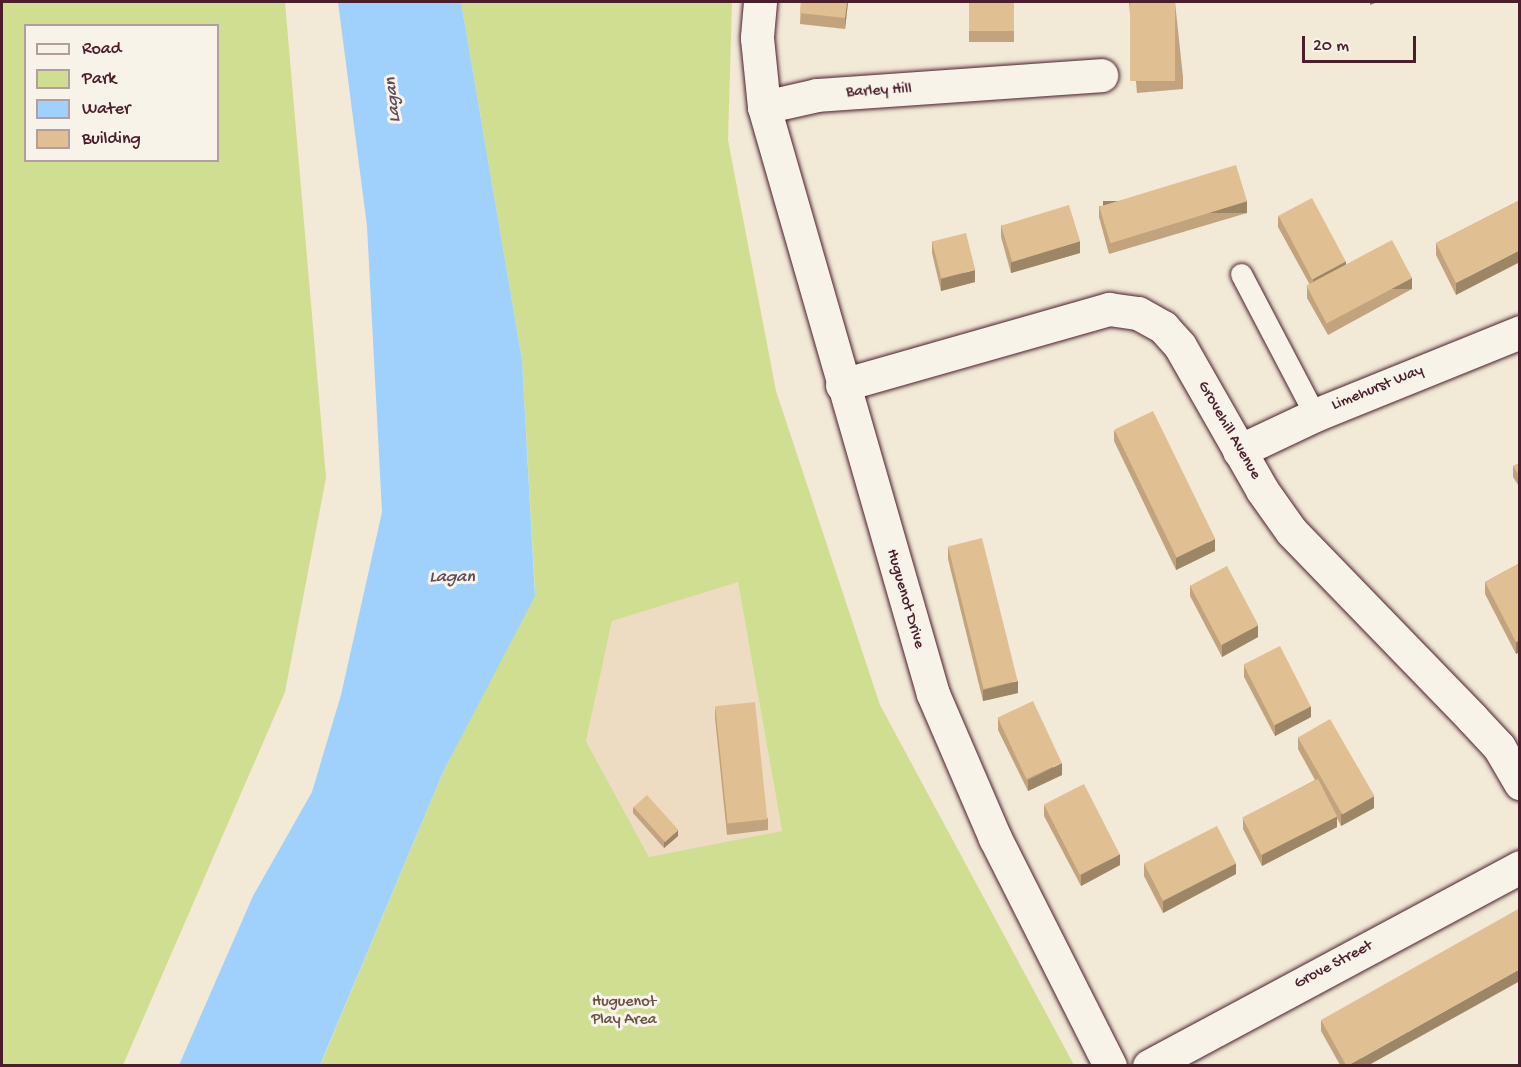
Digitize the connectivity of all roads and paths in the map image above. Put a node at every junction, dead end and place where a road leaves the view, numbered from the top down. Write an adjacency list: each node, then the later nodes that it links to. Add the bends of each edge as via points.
1 (760, 2): 3 (street, via 757,38)
2 (1101, 75): 3 (street, Barley Hill, via 817,96)
3 (764, 106): 6 (street, Huguenot Drive)
4 (1241, 274): 7 (lane)
5 (1520, 332): 7 (street, Limehurst Way)
6 (842, 385): 8 (street, Grovehill Avenue, via 1109,309 1138,313 1163,327 1180,346); 11 (street, Huguenot Drive, via 933,694 962,767)
7 (1315, 415): 8 (street, Limehurst Way)
8 (1239, 451): 9 (street, Grovehill Avenue, via 1291,531 1472,717 1499,747)
9 (1520, 783)
10 (1520, 867): 12 (street, Grove Street)
11 (1110, 1065)
12 (1149, 1065)

